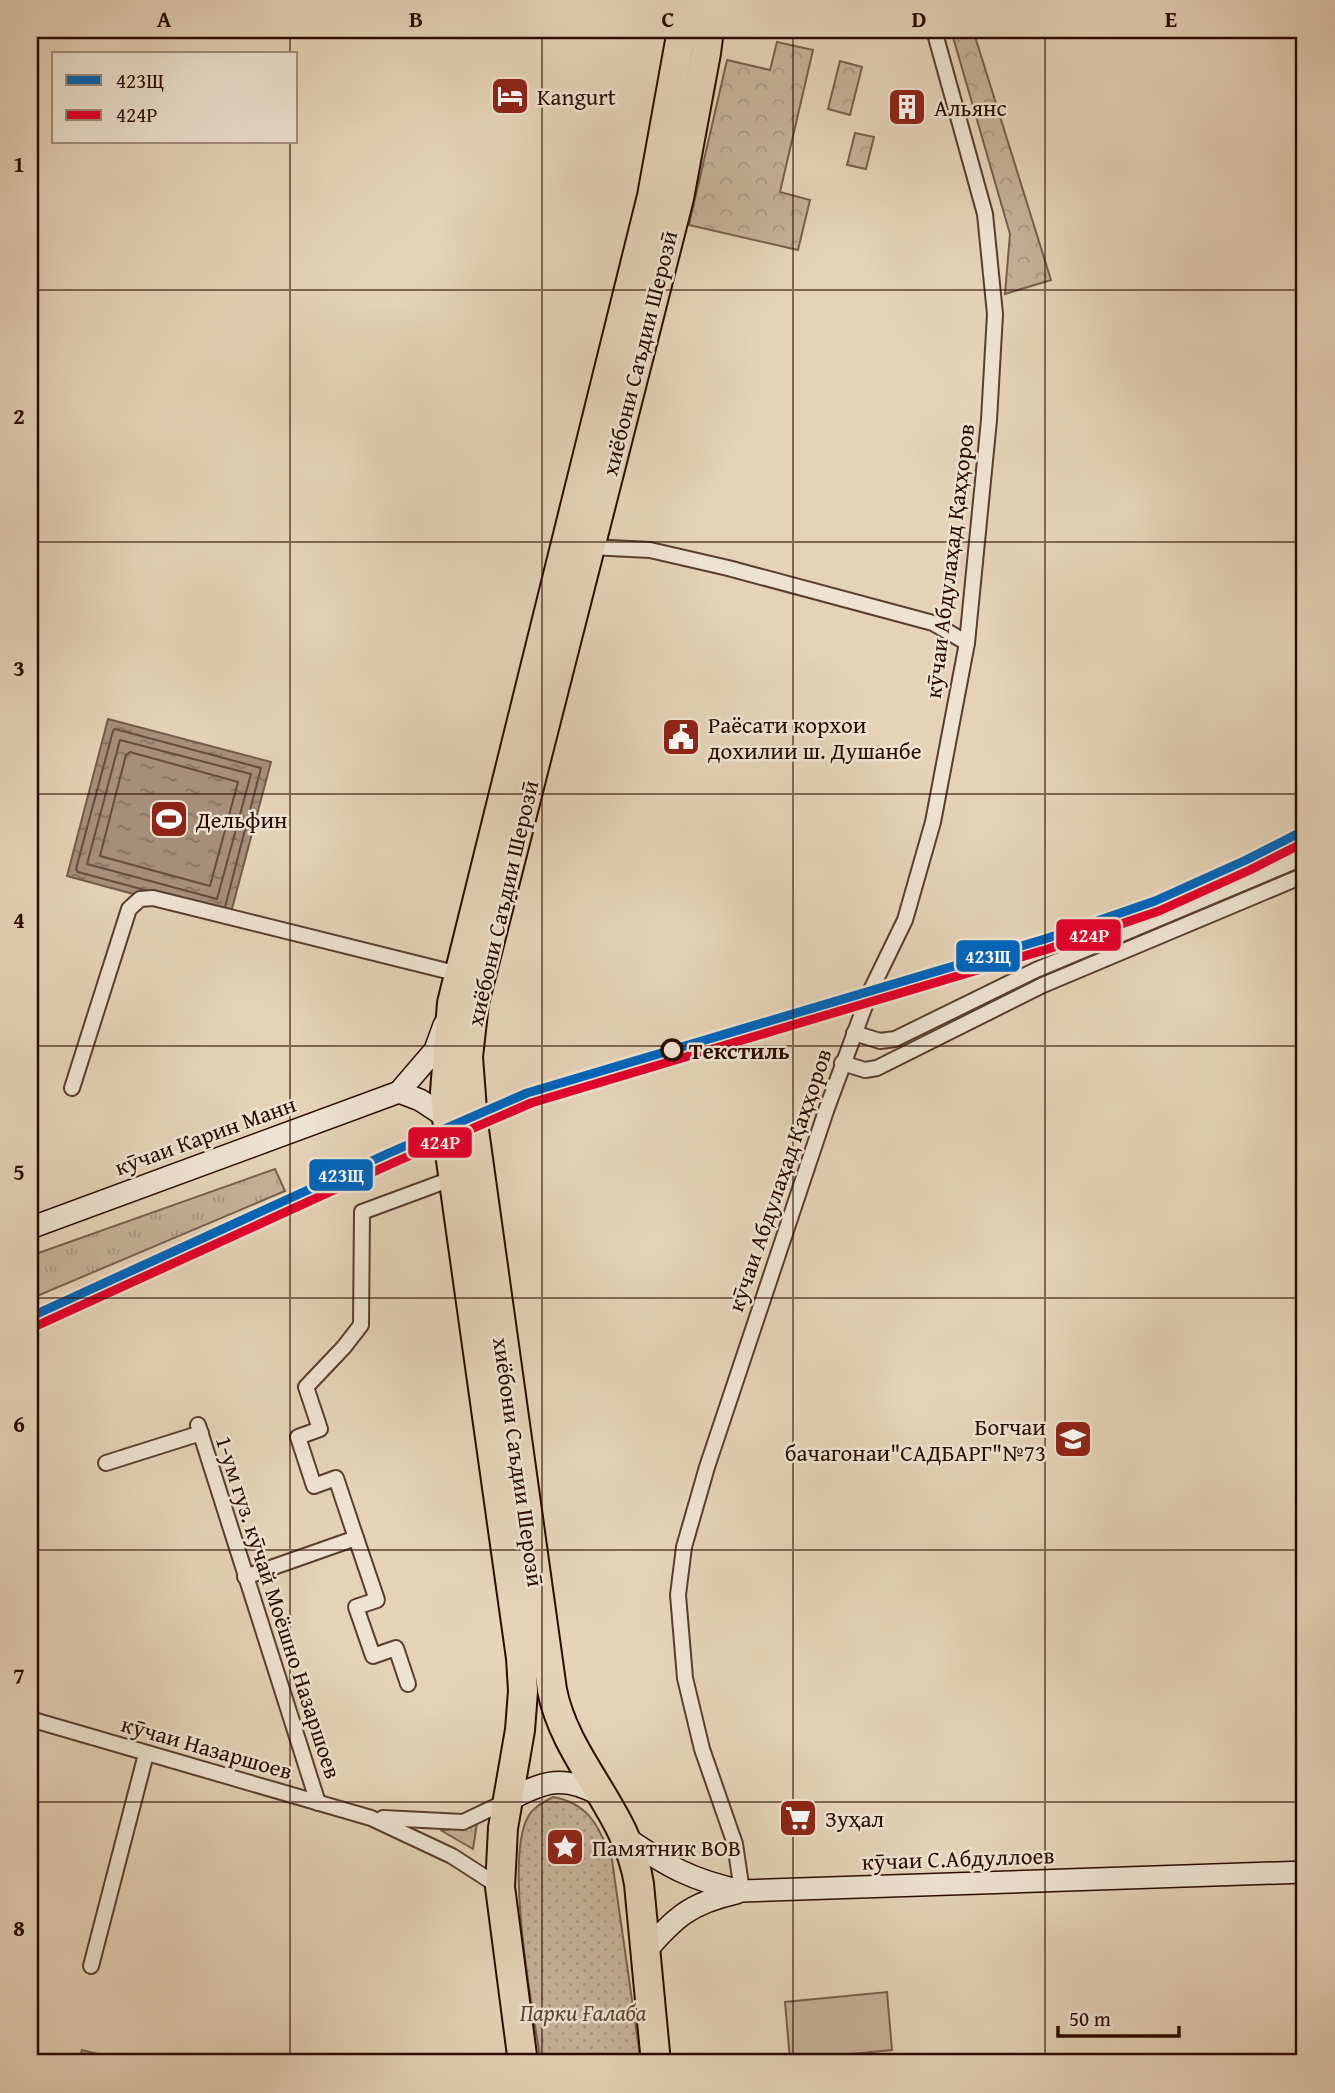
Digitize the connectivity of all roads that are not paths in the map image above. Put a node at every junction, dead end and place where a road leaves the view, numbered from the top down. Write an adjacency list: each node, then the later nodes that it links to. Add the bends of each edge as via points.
1 (682, 30): 8 (highway, хиёбони Саъдии Шерозӣ, via 652,196)
2 (934, 30): 5 (street, кӯчаи Абдулаҳад Қаҳҳоров, via 985,214 995,314)
3 (710, 38): 4 (highway, хиёбони Саъдии Шерозӣ, via 679,198)
4 (590, 547): 5 (street, via 650,550 728,568 933,623); 23 (highway, хиёбони Саъдии Шерозӣ, via 474,1003 468,1057 473,1123 552,1690 564,1730)
5 (967, 643): 10 (street, кӯчаи Абдулаҳад Қаҳҳоров, via 933,822 905,920)
6 (1305, 857): 10 (street, via 1036,970 895,1039 880,1041)
7 (1305, 875): 11 (street, via 1043,985 877,1068 865,1070)
8 (459, 974): 9 (highway, хиёбони Саъдии Шерозӣ); 12 (street, via 153,898 140,899 129,909)
9 (452, 1003): 13 (street, кӯчаи Карин Манн, via 435,1050); 14 (highway, хиёбони Саъдии Шерозӣ)
10 (854, 1033): 11 (street, кӯчаи Абдулаҳад Қаҳҳоров)
11 (842, 1063): 30 (street, кӯчаи Абдулаҳад Қаҳҳоров, via 707,1467 680,1574 678,1622 690,1705 734,1844)
12 (72, 1088)
13 (399, 1092): 14 (street); 16 (street, кӯчаи Карин Манн)
14 (446, 1117): 15 (highway, хиёбони Саъдии Шерозӣ)
15 (454, 1178): 18 (street, via 362,1212 360,1325 306,1387 320,1429 298,1437 314,1486 336,1478); 24 (highway, хиёбони Саъдии Шерозӣ, via 521,1658 520,1730)
16 (30, 1228)
17 (106, 1463): 19 (street, 1-ум гуз. кӯчай Моёшно Назаршоев, via 199,1429)
18 (356, 1538): 19 (street); 20 (street, via 377,1600 356,1607 373,1656 396,1648)
19 (245, 1577): 25 (street, 1-ум гуз. кӯчай Моёшно Назаршоев)
20 (408, 1684)
21 (30, 1719): 22 (street, кӯчаи Назаршоев)
22 (146, 1754): 25 (street, кӯчаи Назаршоев); 32 (street)
23 (604, 1797): 24 (street, via 576,1783 558,1782 537,1786); 27 (highway, хиёбони Саъдии Шерозӣ)
24 (507, 1801): 26 (street, кӯчаи Назаршоев, via 463,1822); 29 (highway, хиёбони Саъдии Шерозӣ)
25 (317, 1804): 26 (street, кӯчаи Назаршоев)
26 (371, 1818): 29 (street, кӯчаи Назаршоев, via 452,1856)
27 (626, 1838): 30 (street, кӯчаи С.Абдуллоев, via 676,1871); 31 (highway, хиёбони Саъдии Шерозӣ, via 637,1870)
28 (1305, 1872): 30 (street, кӯчаи С.Абдуллоев)
29 (499, 1887): 33 (highway, хиёбони Саъдии Шерозӣ)
30 (742, 1891): 31 (street, via 685,1911)
31 (645, 1952): 34 (highway, хиёбони Саъдии Шерозӣ)
32 (91, 1966)
33 (523, 2063)
34 (656, 2063)

